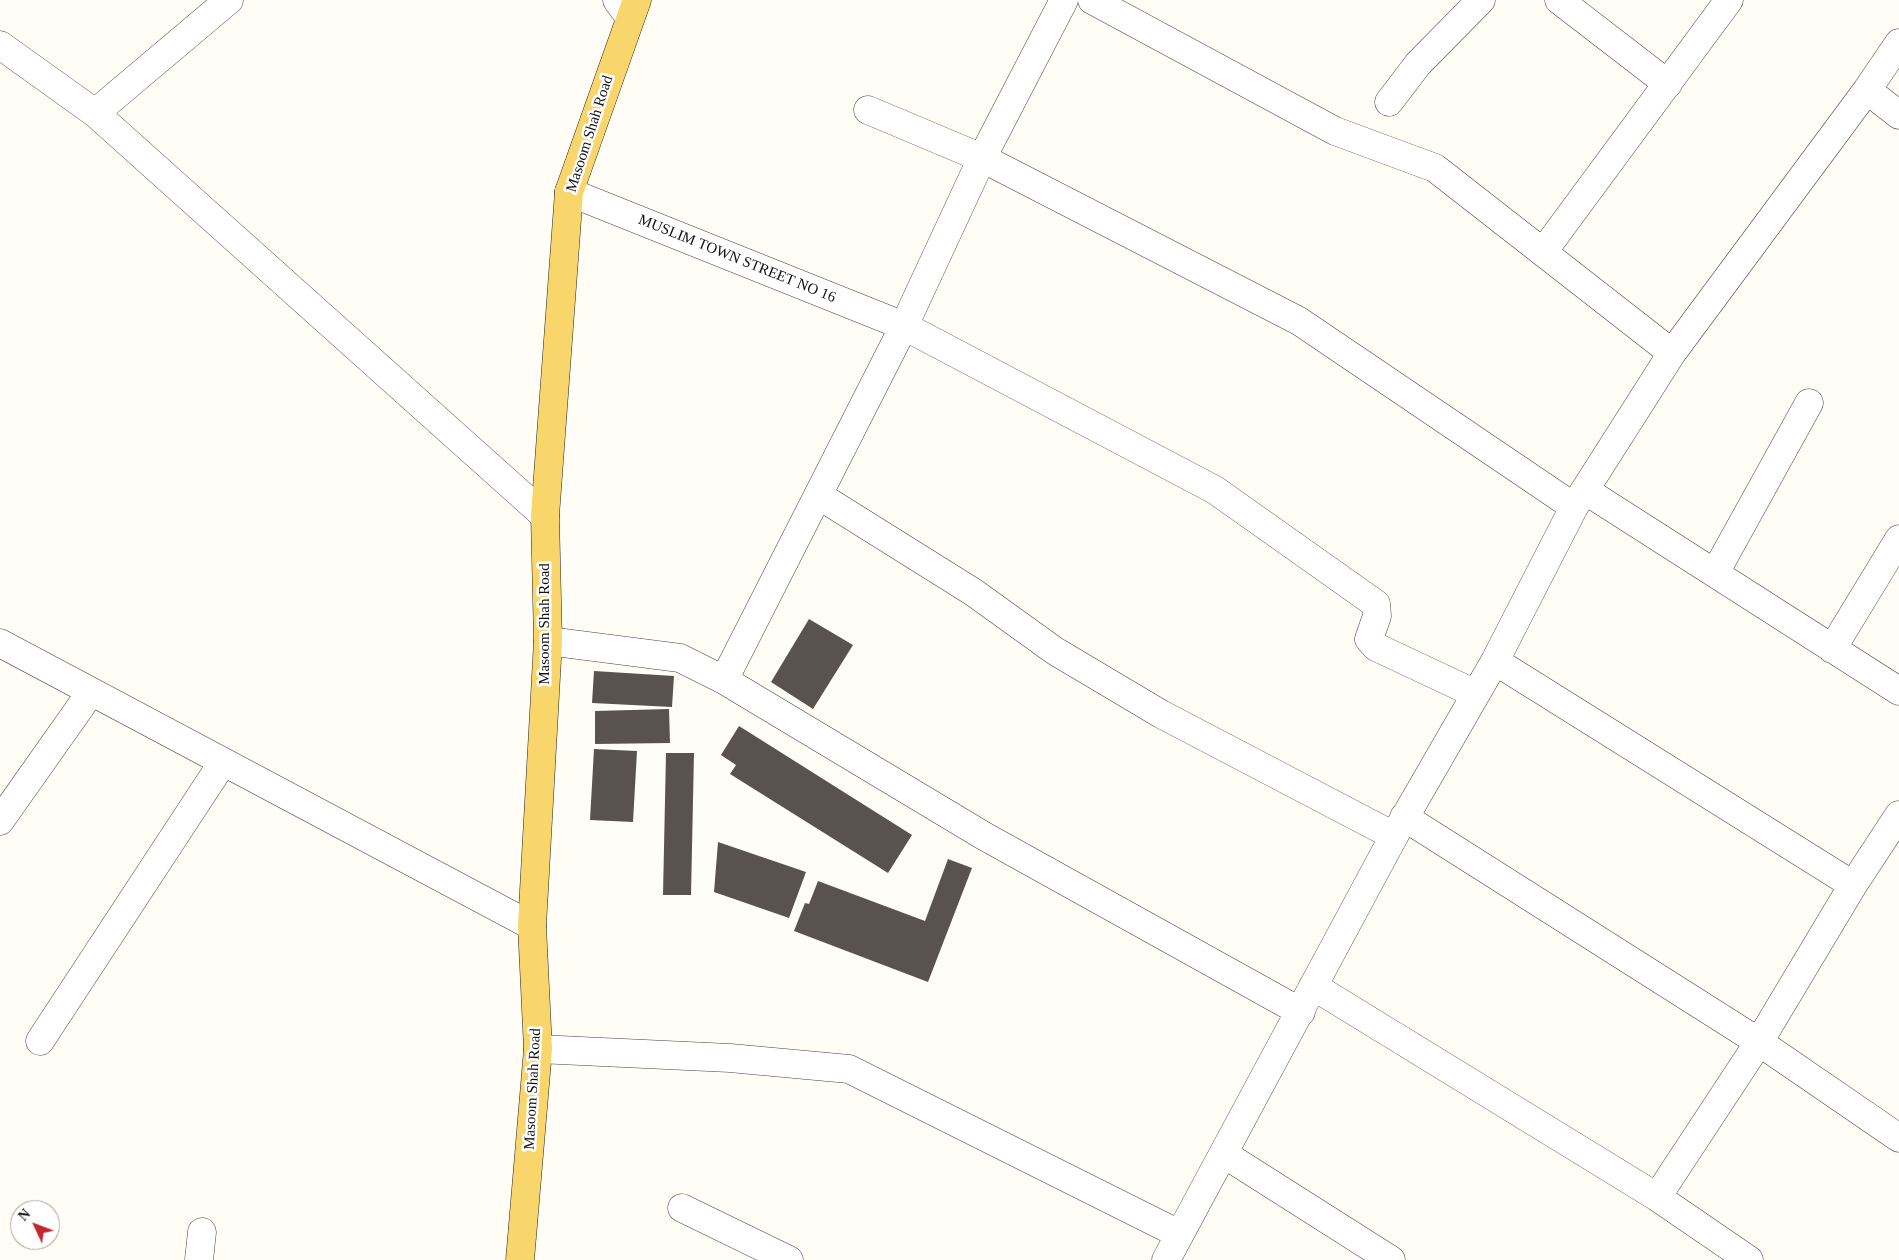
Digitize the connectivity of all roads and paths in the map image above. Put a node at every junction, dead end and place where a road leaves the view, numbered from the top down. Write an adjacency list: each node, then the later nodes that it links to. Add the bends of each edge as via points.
1 (229, 0): 14 (street)
2 (1064, 0): 16 (street)
3 (1092, 0): 18 (street, via 1335,131 1435,168)
4 (1481, 0): 12 (street, via 1418,64)
5 (1560, 0): 10 (street)
6 (1729, 0): 10 (street)
7 (628, 6): 17 (main road, Masoom Shah Road)
8 (1899, 43): 11 (street)
9 (0, 45): 14 (street)
10 (1668, 84): 18 (street)
11 (1867, 90): 15 (street); 20 (street)
12 (1389, 102)
13 (868, 110): 16 (street)
14 (95, 112): 24 (street)
15 (1899, 114)
16 (982, 158): 19 (street); 23 (street, via 1299,322)
17 (569, 192): 19 (street, MUSLIM TOWN STREET NO 16); 24 (main road, Masoom Shah Road)
18 (1543, 252): 20 (street)
19 (904, 326): 22 (street); 34 (street, MUSLIM TOWN STREET NO 16, via 1215,490 1376,604 1377,616 1369,639 1376,647)
20 (1672, 353): 23 (street)
21 (1809, 403): 26 (street)
22 (818, 495): 31 (street); 38 (street, via 974,592 1055,650 1136,699)
23 (1580, 499): 26 (street); 30 (street)
24 (545, 516): 27 (main road, Masoom Shah Road)
25 (1899, 539): 29 (street)
26 (1715, 573): 29 (street)
27 (548, 641): 31 (street, via 680,658); 40 (main road, Masoom Shah Road)
28 (0, 644): 33 (street)
29 (1832, 649): 32 (street)
30 (1494, 661): 34 (street); 39 (street)
31 (724, 680): 42 (street, via 984,836)
32 (1899, 691)
33 (91, 692): 35 (street); 37 (street)
34 (1476, 694): 38 (street)
35 (223, 762): 40 (street); 43 (street)
36 (1899, 815): 39 (street)
37 (0, 821)
38 (1399, 827): 41 (street); 44 (street)
39 (1853, 885): 44 (street)
40 (532, 926): 45 (main road, Masoom Shah Road)
41 (1313, 986): 42 (street); 48 (street)
42 (1301, 1012): 47 (street)
43 (40, 1041)
44 (1760, 1042): 46 (street); 48 (street)
45 (538, 1049): 51 (street, via 730,1058 849,1069); 53 (main road, Masoom Shah Road)
46 (1899, 1138)
47 (1224, 1154): 51 (street); 56 (street)
48 (1657, 1197): 57 (street)
49 (682, 1208): 54 (street)
50 (202, 1232): 52 (street)
51 (1179, 1234): 55 (street)
52 (199, 1260)
53 (520, 1260)
54 (789, 1260)
55 (1166, 1260)
56 (1391, 1260)
57 (1749, 1260)

